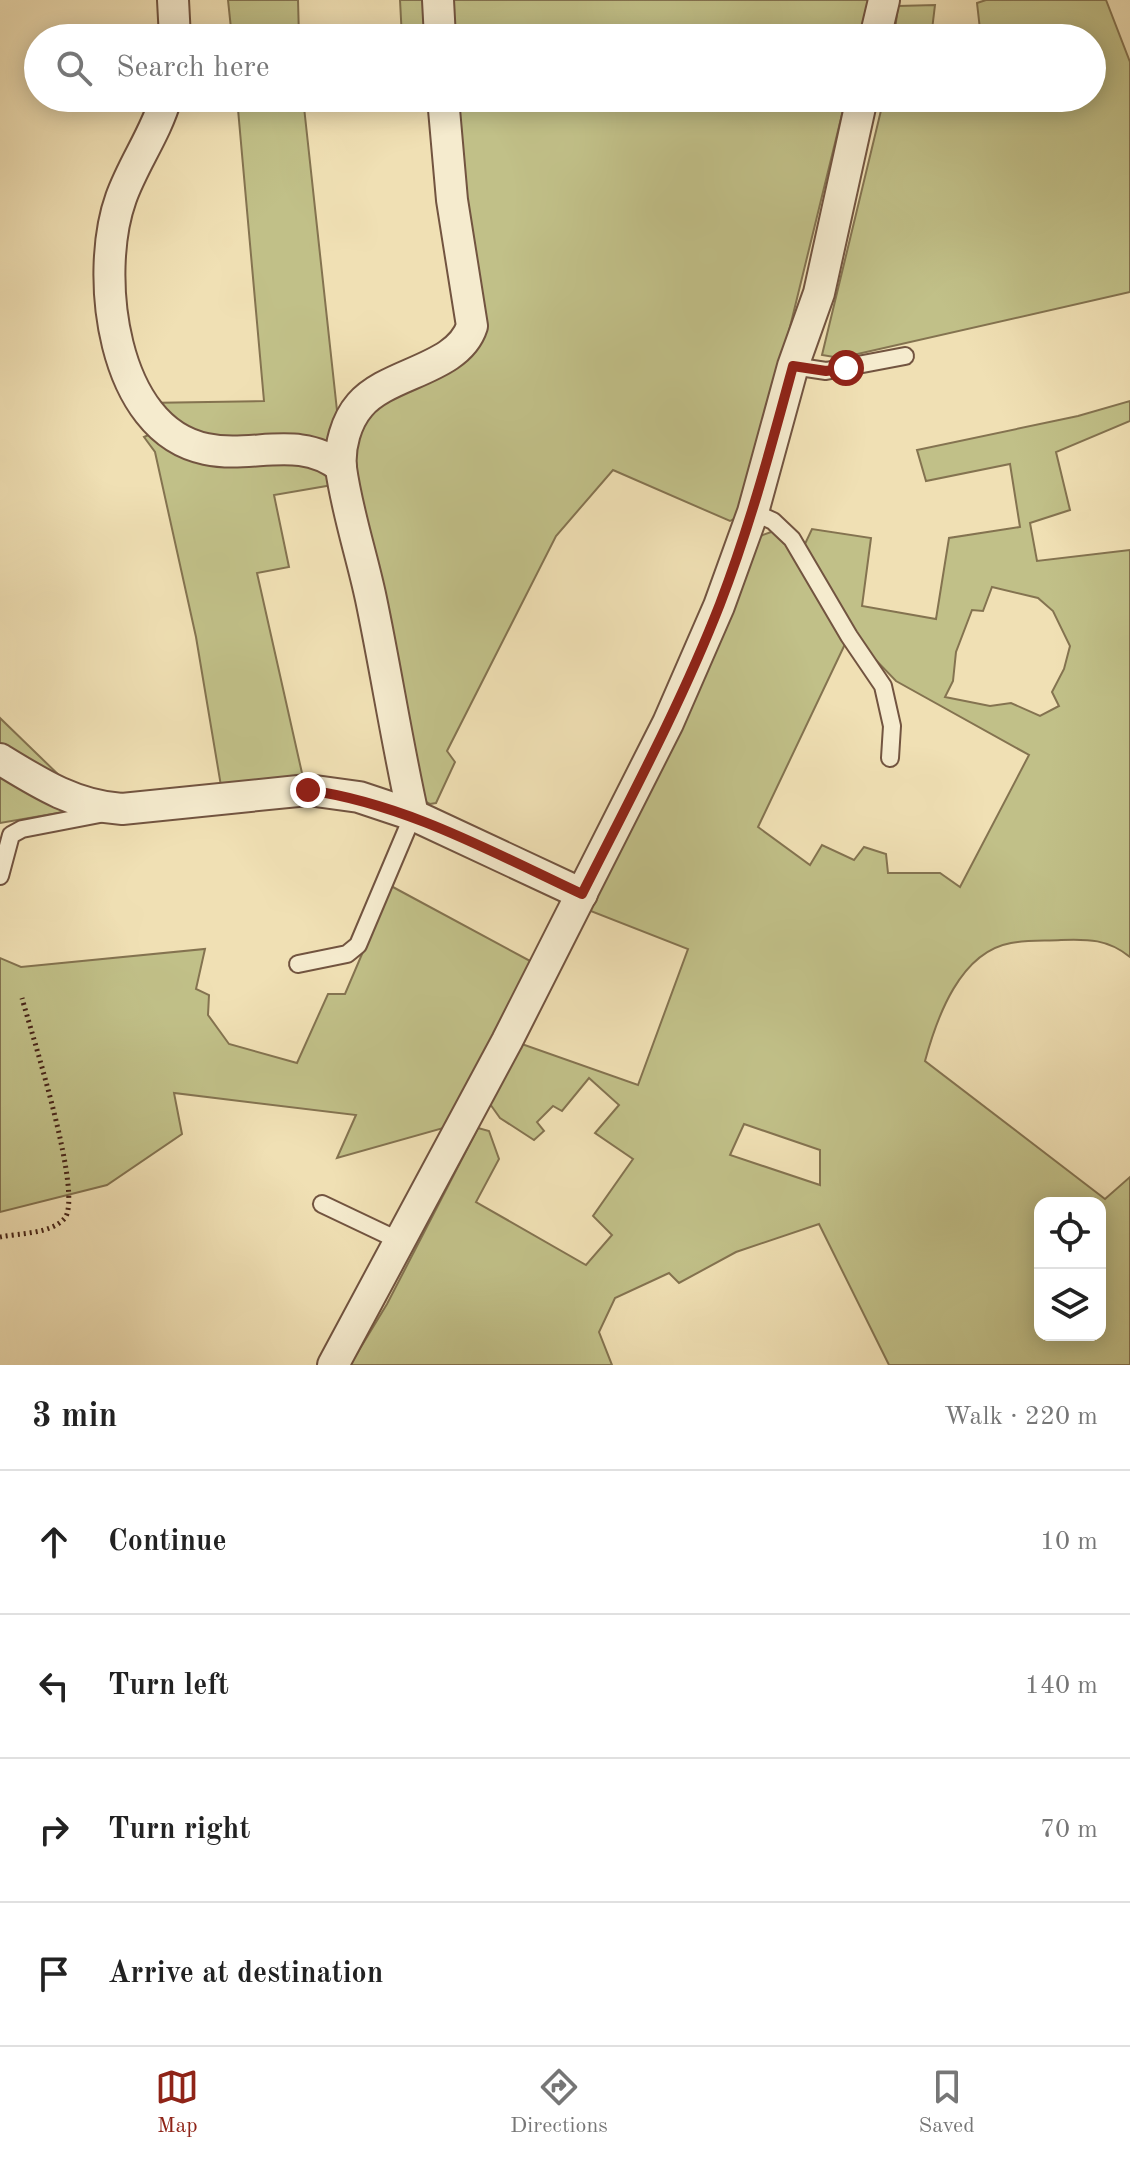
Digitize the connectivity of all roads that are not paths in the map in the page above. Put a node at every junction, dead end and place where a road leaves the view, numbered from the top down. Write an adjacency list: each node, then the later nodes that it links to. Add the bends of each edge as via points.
1 (173, 0): 4 (street)
2 (438, 0): 5 (street)
3 (884, 0): 6 (street)
4 (174, 24)
5 (439, 24)
6 (878, 24)
7 (160, 112): 12 (street, via 121,198 111,235 111,307 138,397 169,435 206,449 309,449)
8 (444, 112): 12 (street, via 472,326 461,344 360,405 347,427)
9 (859, 112): 11 (street, via 819,293)
10 (905, 356): 11 (lane, via 826,371)
11 (793, 366): 13 (street)
12 (341, 467): 17 (street)
13 (753, 512): 14 (lane, via 792,539 883,686 892,726); 19 (street, via 668,723)
14 (890, 758)
15 (0, 759): 16 (street, via 74,800)
16 (122, 809): 17 (street, via 308,790 359,797); 18 (lane, via 11,835)
17 (413, 815): 19 (street); 20 (lane, via 358,945 347,954)
18 (0, 876)
19 (582, 894): 22 (street)
20 (298, 964)
21 (322, 1204): 22 (lane)
22 (402, 1242): 23 (street)
23 (329, 1363)

